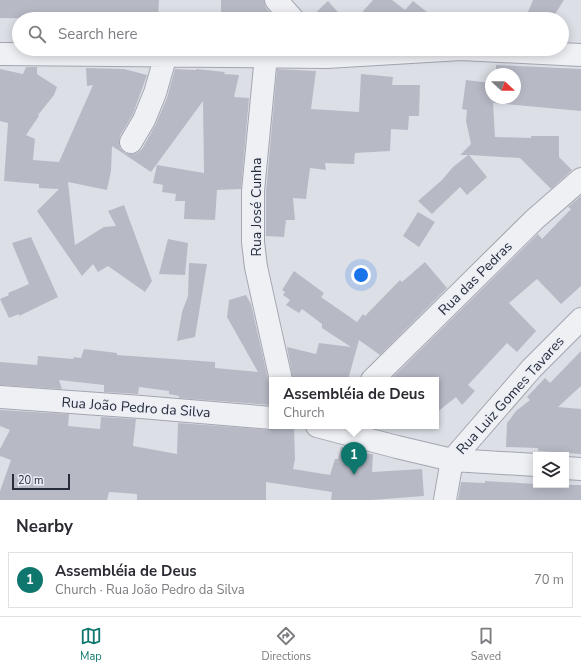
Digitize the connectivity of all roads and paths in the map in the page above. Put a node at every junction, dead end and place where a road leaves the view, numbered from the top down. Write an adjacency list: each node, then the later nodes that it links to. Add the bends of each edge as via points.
1 (276, 0): 2 (street)
2 (287, 12)
3 (0, 54): 4 (street)
4 (12, 54)
5 (569, 54): 6 (street)
6 (581, 55)
7 (166, 56): 9 (street, via 155,93)
8 (266, 56): 12 (street, Rua José Cunha, via 253,191 253,242 256,267)
9 (131, 142)
10 (581, 179): 13 (street, Rua das Pedras, via 535,219)
11 (581, 319): 17 (street, Rua Luiz Gomes Tavares, via 532,368)
12 (280, 377)
13 (375, 377)
14 (0, 397): 15 (street, Rua João Pedro da Silva)
15 (269, 418)
16 (330, 429): 17 (street)
17 (452, 460): 18 (street); 21 (street, Rua Luiz Gomes Tavares)
18 (533, 466)
19 (569, 468): 20 (street)
20 (581, 469)
21 (445, 500)

